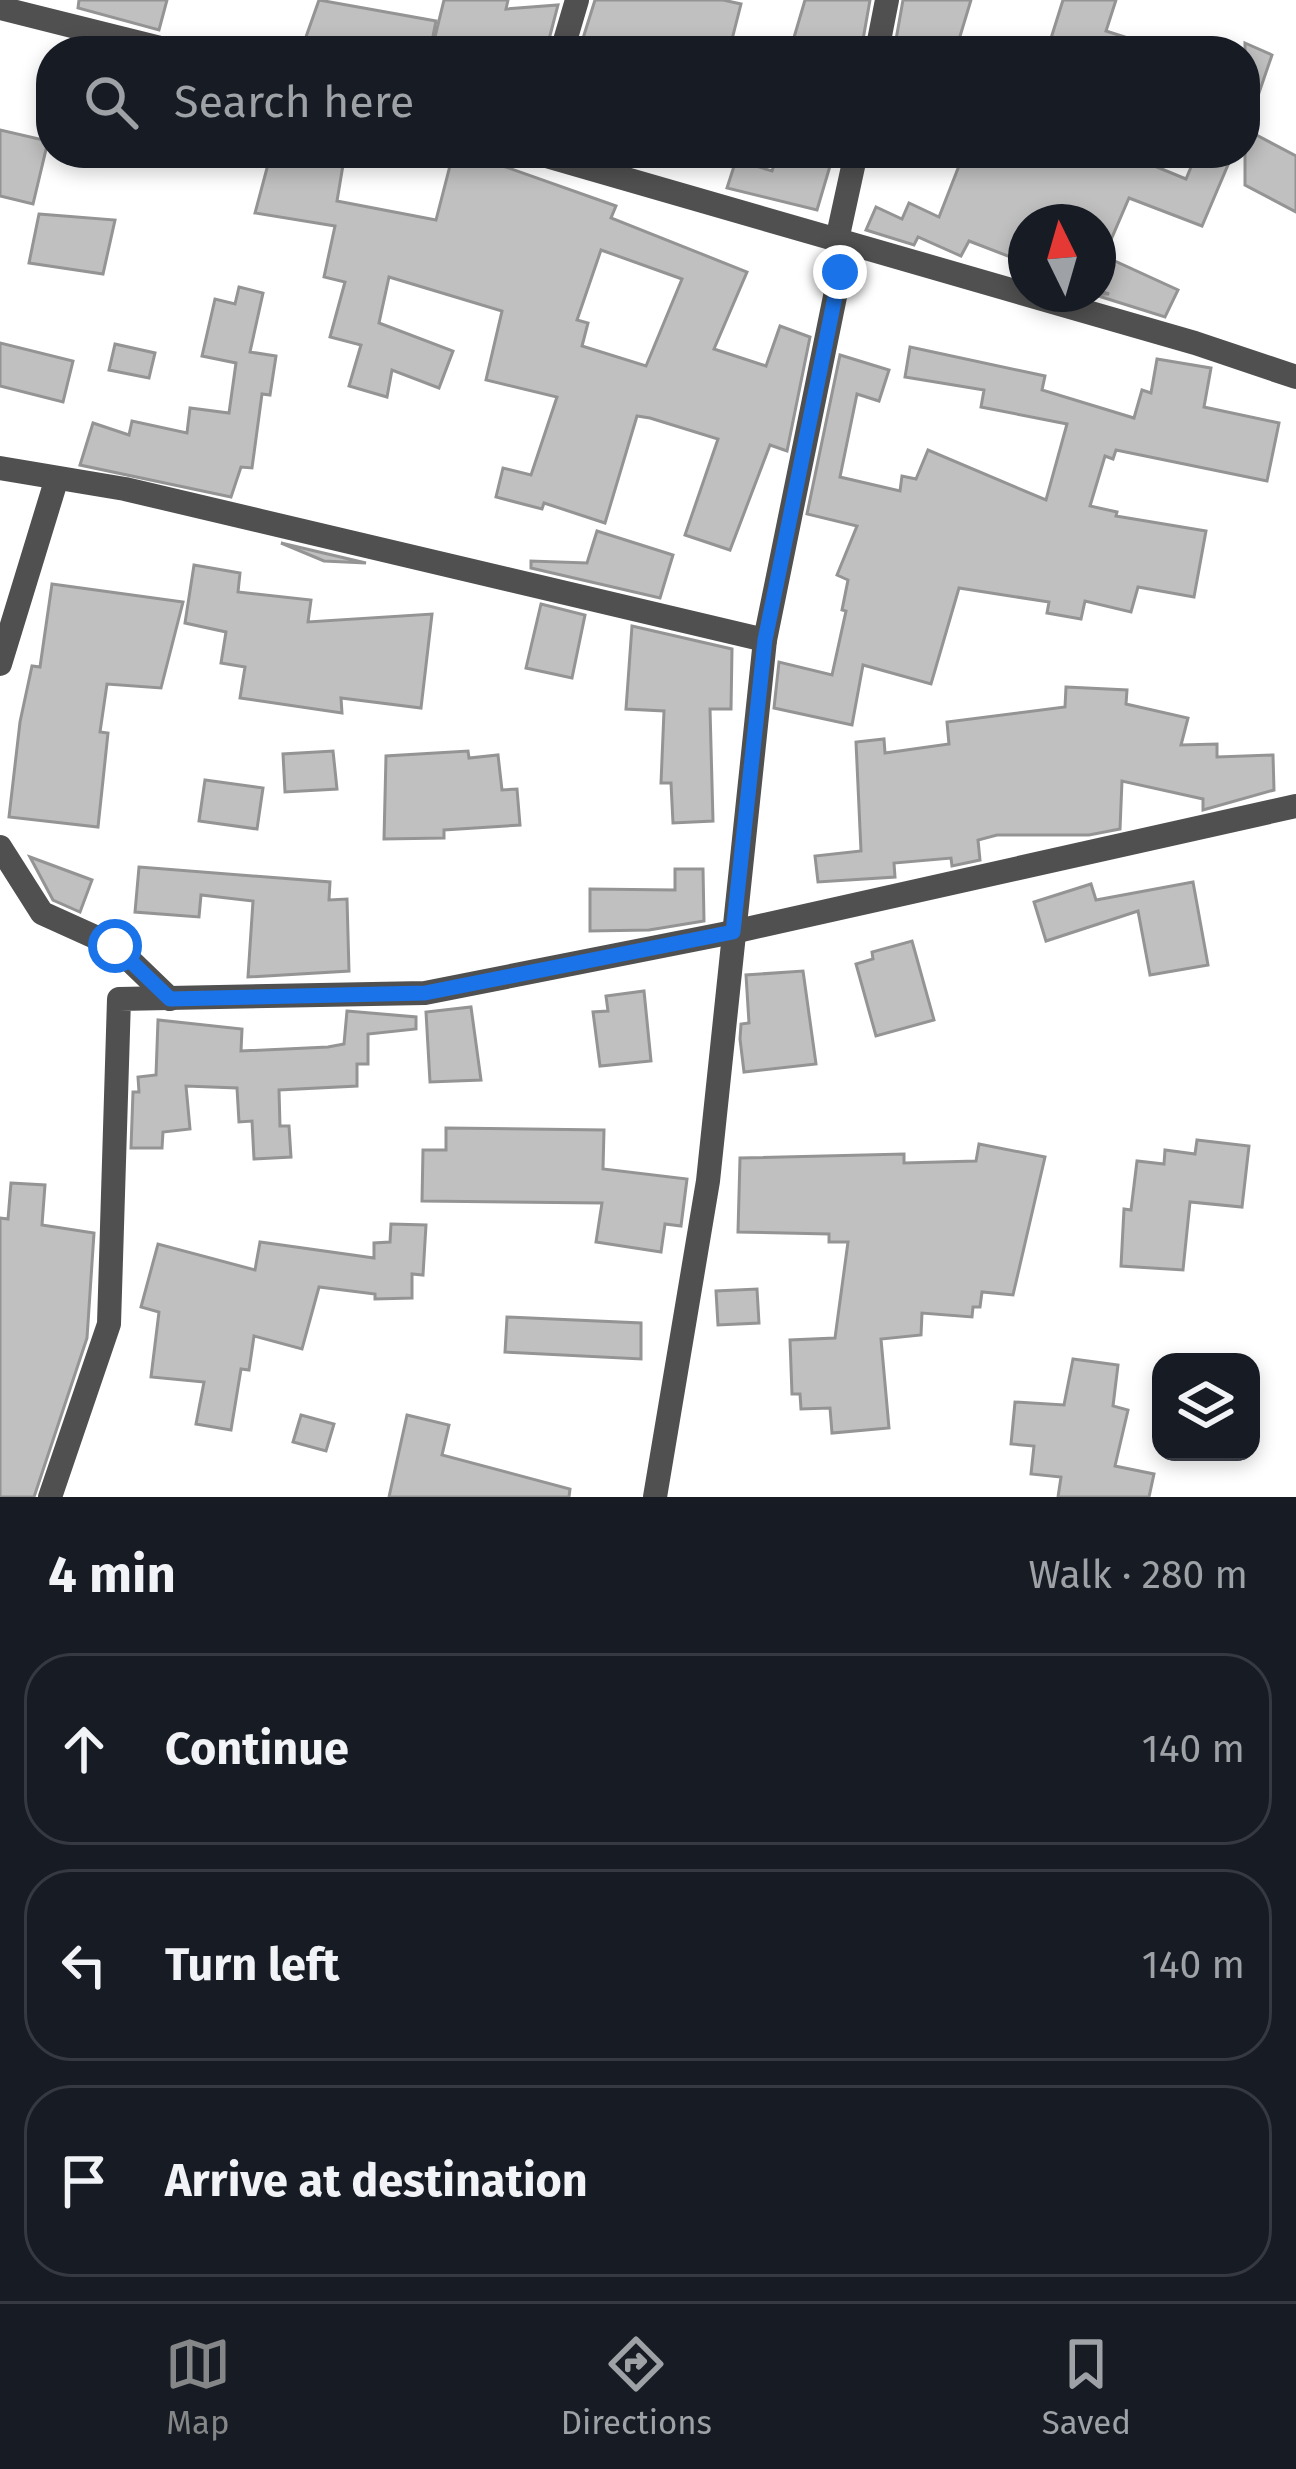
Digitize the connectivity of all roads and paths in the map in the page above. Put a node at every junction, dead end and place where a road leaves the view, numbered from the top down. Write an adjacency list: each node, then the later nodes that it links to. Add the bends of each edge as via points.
1 (577, 0): 5 (street)
2 (887, 0): 6 (street)
3 (0, 8): 4 (street)
4 (112, 36)
5 (566, 36)
6 (880, 36)
7 (588, 168): 9 (street)
8 (853, 168): 9 (street)
9 (837, 240): 10 (street); 13 (street, via 840,272)
10 (1296, 377)
11 (0, 468): 12 (street)
12 (56, 481): 13 (street, via 125,489); 14 (street)
13 (765, 640): 17 (street)
14 (0, 664)
15 (1296, 806): 17 (street)
16 (0, 847): 18 (street, via 42,913 115,946)
17 (733, 932): 18 (street, via 425,993); 20 (street, via 707,1181)
18 (170, 999): 19 (street, via 119,999 109,1324)
19 (50, 1497)
20 (656, 1497)

